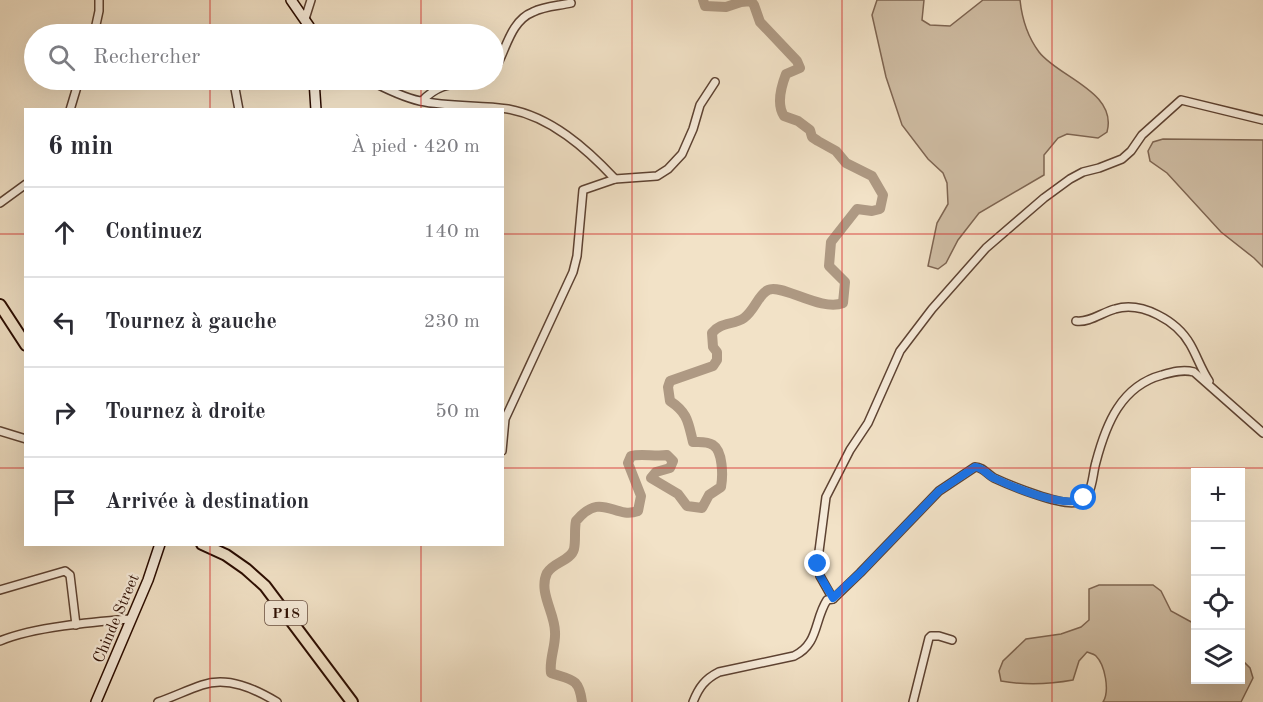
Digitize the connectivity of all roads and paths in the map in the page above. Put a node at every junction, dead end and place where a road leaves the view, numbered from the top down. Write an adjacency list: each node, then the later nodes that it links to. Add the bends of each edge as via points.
1 (99, 0): 5 (street)
2 (291, 0): 6 (street)
3 (311, 0): 7 (street)
4 (571, 3): 8 (street, via 522,18)
5 (96, 24)
6 (306, 24)
7 (308, 24)
8 (504, 50)
9 (715, 82): 22 (street, via 700,105 682,154 668,169 657,176)
10 (76, 90): 16 (street)
11 (235, 90): 17 (street)
12 (315, 90): 18 (street)
13 (386, 90): 15 (street)
14 (435, 90): 15 (street)
15 (422, 101): 19 (street)
16 (71, 108)
17 (239, 108)
18 (316, 108)
19 (490, 108)
20 (504, 109): 22 (street, via 535,117 554,127 582,146)
21 (1263, 120): 36 (street, via 1181,100 1137,140 1127,155 1070,179 1015,222 973,262 900,351 868,423 826,497 818,559 820,576)
22 (615, 179): 29 (street, via 584,190 573,272 505,419)
23 (24, 185): 24 (street)
24 (0, 203)
25 (0, 305): 27 (main road)
26 (1076, 321): 28 (street, via 1117,308 1154,313 1177,327 1190,343)
27 (24, 342)
28 (1216, 390): 31 (street); 36 (street, via 1188,370 1153,377 1123,399 1108,424 1089,491 1078,502 1033,494 975,467 939,491)
29 (504, 430)
30 (0, 431): 32 (street)
31 (1263, 433)
32 (24, 438)
33 (159, 546): 37 (street, Chinde Street)
34 (206, 546): 45 (main road, P18, via 226,555 265,586)
35 (0, 590): 38 (street, via 65,571 70,574)
36 (833, 598): 46 (street, via 825,604 811,641 803,651 719,672 698,688)
37 (130, 619): 38 (street); 42 (street, Chinde Street)
38 (76, 625): 40 (street)
39 (952, 640): 47 (street, via 939,636 929,639)
40 (0, 641)
41 (268, 700): 43 (street, via 246,687 212,682); 44 (street)
42 (96, 702)
43 (158, 702)
44 (278, 702)
45 (352, 702)
46 (693, 702)
47 (913, 702)

